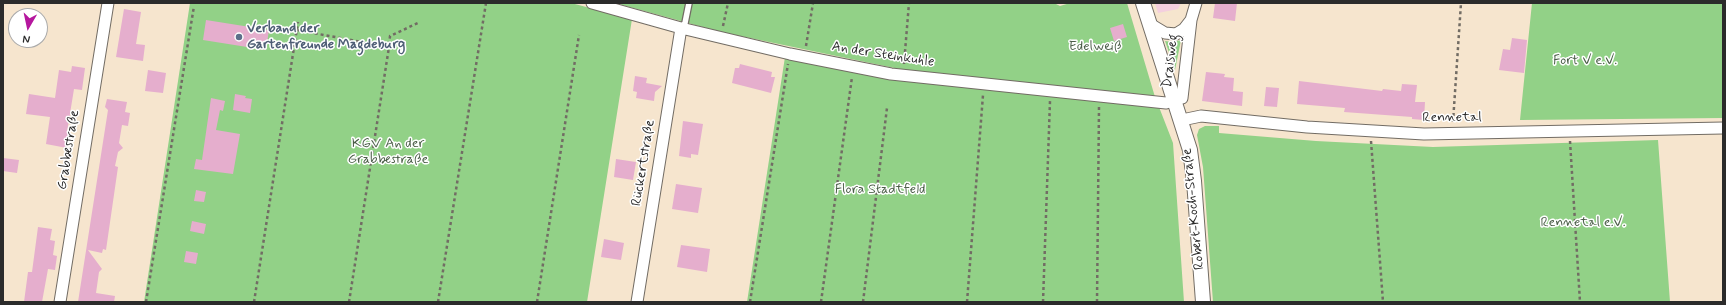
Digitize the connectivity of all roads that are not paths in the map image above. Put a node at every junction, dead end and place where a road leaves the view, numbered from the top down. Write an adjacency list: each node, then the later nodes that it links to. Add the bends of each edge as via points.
1 (108, 3): 12 (street, Grabbestraße)
2 (592, 3): 8 (street, An der Steinkuhle)
3 (689, 3): 8 (lane, via 685,23)
4 (1143, 3): 7 (street, Robert-Koch-Straße)
5 (1196, 3): 6 (street, Draisweg)
6 (1191, 20): 7 (street, Draisweg, via 1184,29 1172,34 1164,33); 9 (street, Draisweg, via 1182,98)
7 (1150, 24): 9 (street, Robert-Koch-Straße)
8 (681, 28): 9 (street, An der Steinkuhle, via 790,54 891,74 1099,97 1166,103); 13 (street, Rückertstraße)
9 (1175, 100): 10 (street, Robert-Koch-Straße)
10 (1182, 120): 11 (street, Rennetal, via 1201,116 1307,127 1424,134); 14 (street, Robert-Koch-Straße, via 1193,168)
11 (1723, 128)
12 (60, 302)
13 (637, 302)
14 (1203, 302)

